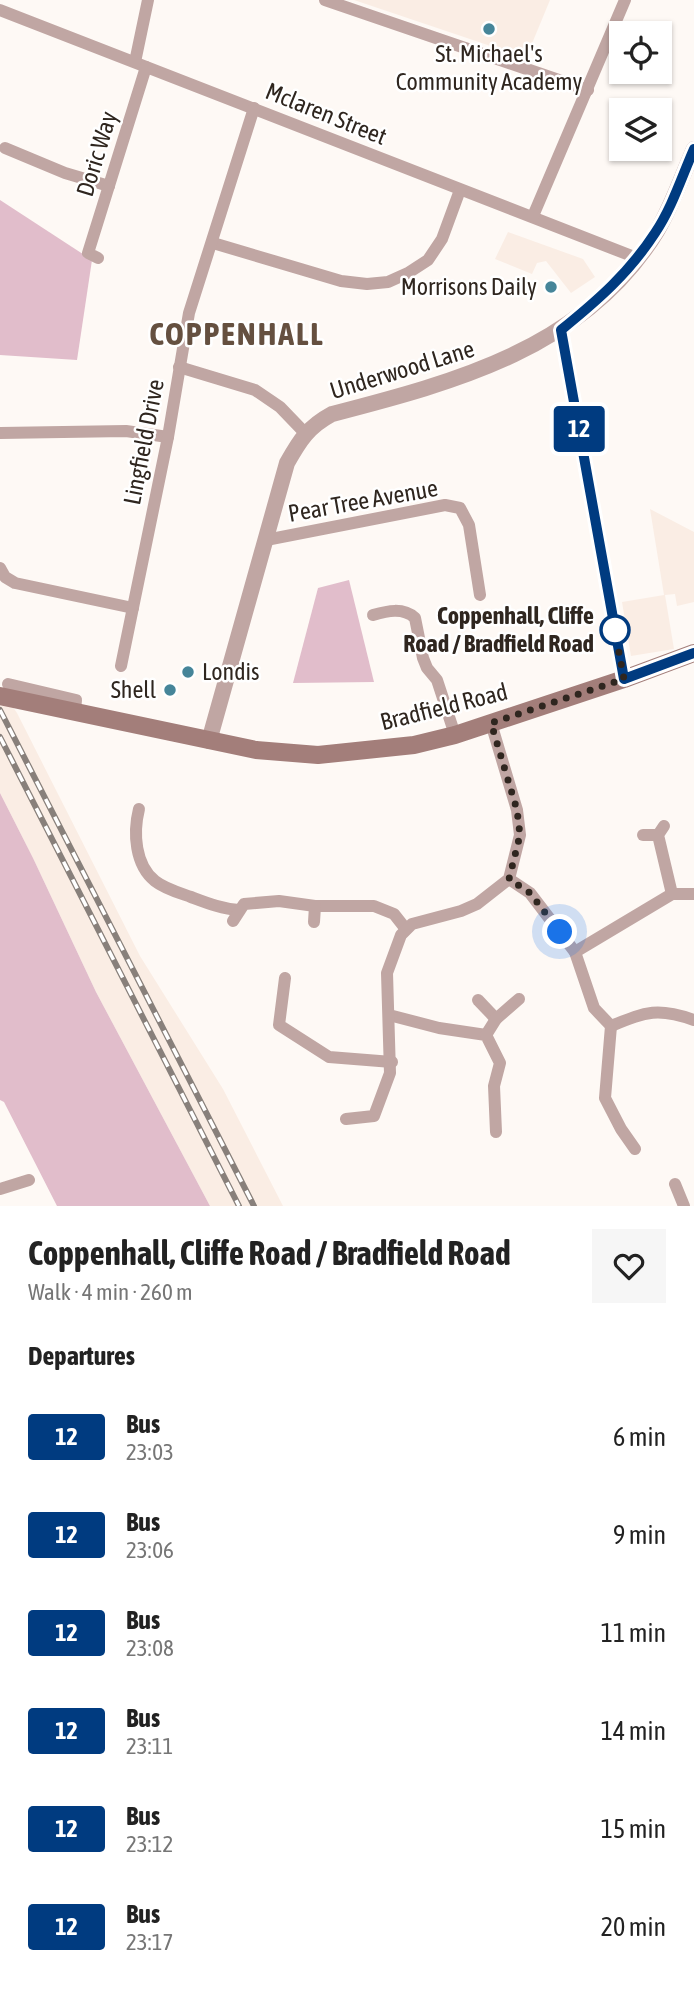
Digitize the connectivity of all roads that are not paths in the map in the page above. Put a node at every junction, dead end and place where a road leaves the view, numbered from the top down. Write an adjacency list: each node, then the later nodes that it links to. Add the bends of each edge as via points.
1 (148, 0): 5 (street, Doric Way)
2 (325, 0): 6 (street)
3 (625, 0): 6 (street)
4 (0, 10): 5 (street, Mclaren Street)
5 (141, 64): 7 (street, Mclaren Street); 10 (street, Doric Way)
6 (588, 90): 12 (street)
7 (254, 108): 11 (street, Mclaren Street); 13 (street, Lingfield Drive)
8 (4, 146): 10 (street, via 65,173)
9 (694, 149): 15 (street, Underwood Lane, via 657,231)
10 (109, 186): 14 (street, Doric Way)
11 (460, 190): 12 (street, Mclaren Street); 13 (street, via 442,239 428,260 387,282 341,281)
12 (533, 216): 15 (street, Mclaren Street)
13 (212, 243): 17 (street, Lingfield Drive, via 189,313)
14 (87, 253)
15 (637, 258): 16 (street, Underwood Lane, via 607,293)
16 (561, 330): 19 (street, Underwood Lane, via 495,365 422,391 332,414); 28 (street)
17 (179, 368): 19 (street, via 255,390); 20 (street, Lingfield Drive)
18 (0, 433): 20 (street, via 126,432)
19 (305, 433): 21 (street, Underwood Lane, via 287,463)
20 (168, 437): 24 (street, Lingfield Drive)
21 (266, 540): 23 (street, Pear Tree Avenue, via 444,505 460,508 469,525); 33 (street, Underwood Lane)
22 (0, 568): 24 (street, via 15,583)
23 (480, 595)
24 (133, 608): 27 (street, Lingfield Drive)
25 (378, 609): 32 (street, via 407,612 415,618 423,658 437,680)
26 (694, 653): 28 (main road, Bradfield Road)
27 (121, 666)
28 (624, 679): 31 (main road, Bradfield Road)
29 (4, 690): 30 (main road, Bradfield Road, via 21,701); 30 (street, Bradfield Road, via 76,701)
30 (75, 711): 33 (main road, Bradfield Road)
31 (491, 723): 32 (main road, Bradfield Road); 36 (street, via 520,835)
32 (455, 735): 33 (main road, Bradfield Road, via 405,746 318,755)
33 (209, 741)
34 (139, 809): 39 (street, via 135,825 138,849 147,873 156,882 236,916 244,904 279,901)
35 (643, 835): 37 (street, via 661,831)
36 (509, 879): 41 (street, via 477,904); 42 (street, via 530,893)
37 (672, 894): 38 (street); 42 (street)
38 (694, 894)
39 (315, 906): 40 (street); 41 (street, via 374,906 394,915)
40 (314, 922)
41 (405, 928): 46 (street, via 387,973)
42 (575, 952): 49 (street, via 594,1008)
43 (285, 978): 51 (street, via 276,1030 329,1057)
44 (519, 999): 47 (street)
45 (478, 1000): 47 (street)
46 (389, 1015): 50 (street); 51 (street)
47 (495, 1019): 50 (street)
48 (694, 1020): 49 (street, via 670,1012 644,1012)
49 (611, 1026): 54 (street, via 605,1098)
50 (486, 1035): 53 (street, via 500,1063 494,1086)
51 (392, 1062): 52 (street, via 374,1116)
52 (346, 1119)
53 (496, 1132)
54 (635, 1149)
55 (29, 1180): 57 (street)
56 (675, 1184): 58 (street)
57 (0, 1189)
58 (687, 1202)

